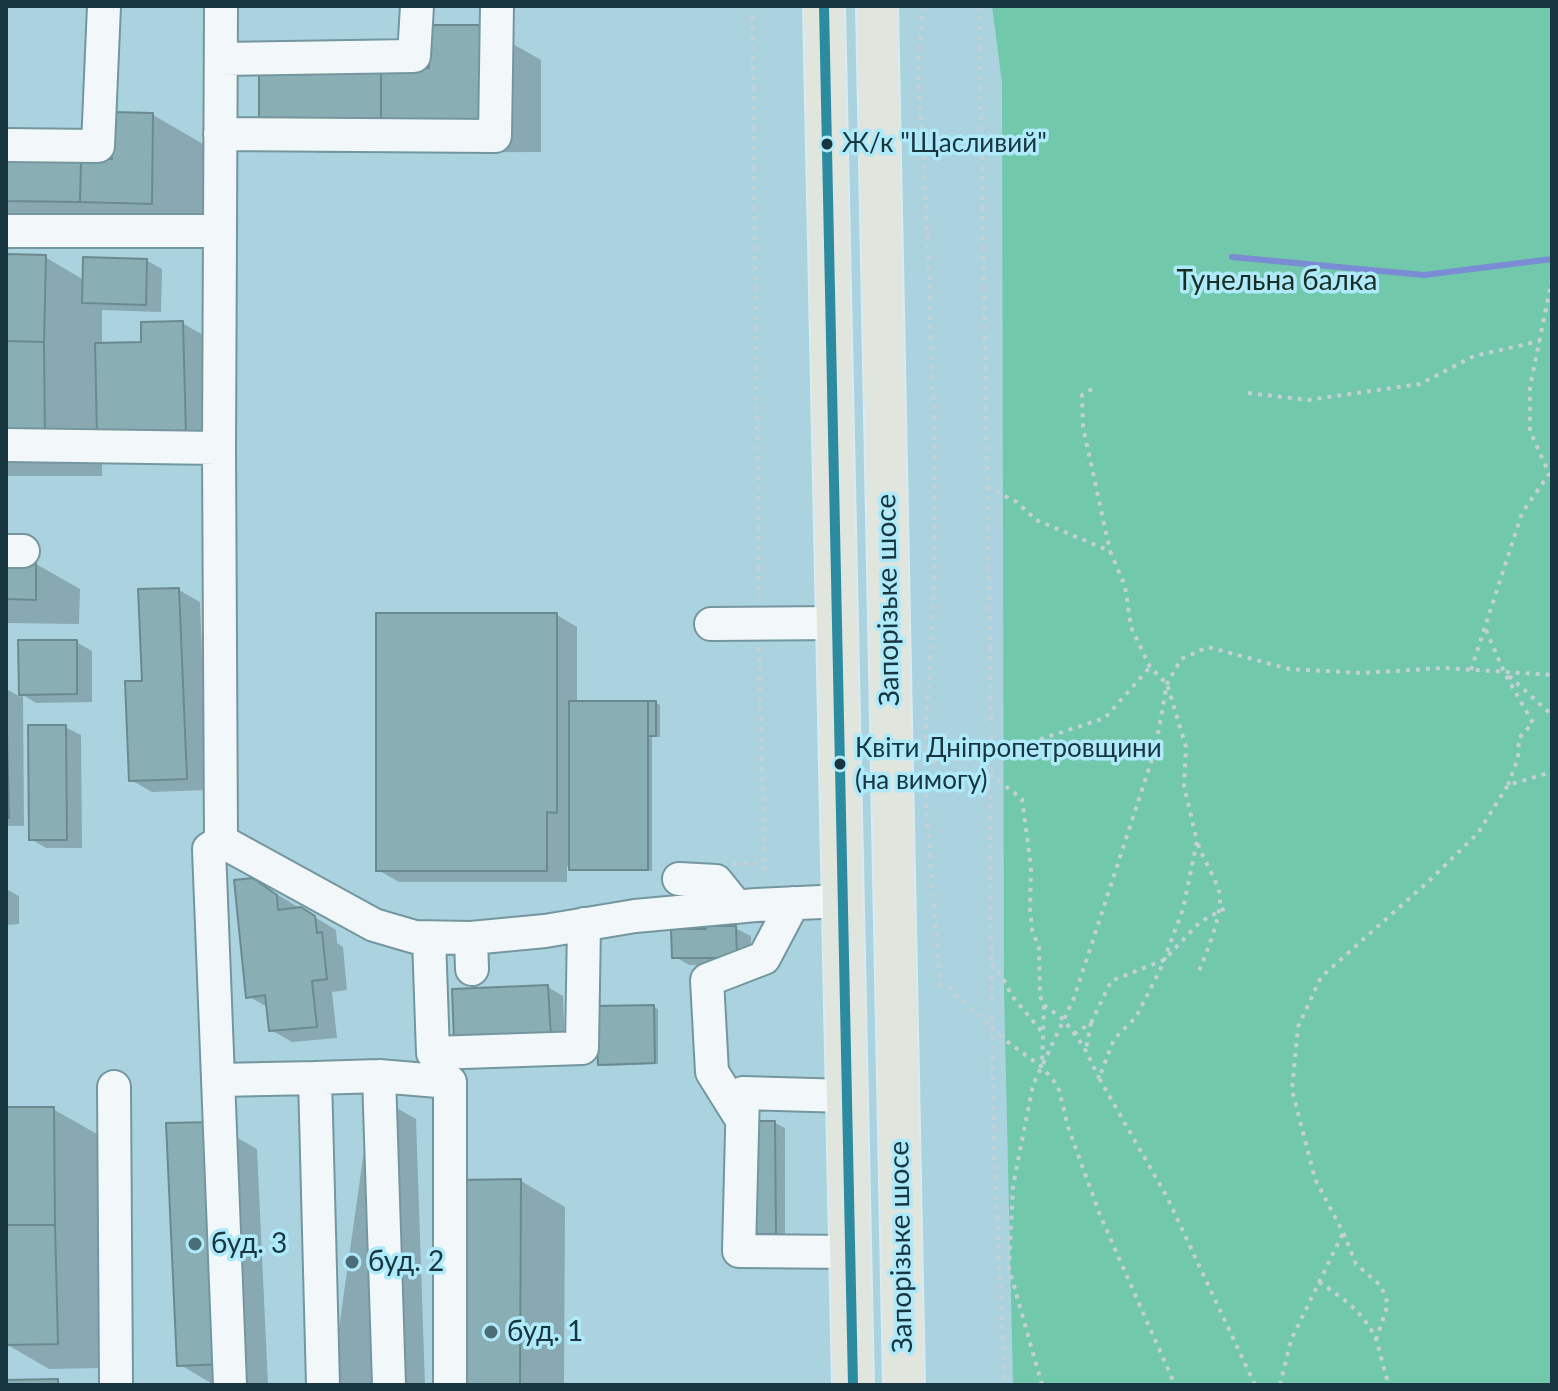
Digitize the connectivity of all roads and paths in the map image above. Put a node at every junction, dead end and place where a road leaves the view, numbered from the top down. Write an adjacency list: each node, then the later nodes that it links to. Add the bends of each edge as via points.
1 (104, 6): 12 (street, via 98,146)
2 (221, 6): 10 (street)
3 (417, 6): 10 (street, via 414,56)
4 (497, 6): 11 (street, via 495,136)
5 (752, 6): 26 (path)
6 (824, 6): 27 (main road, Запорізьке шосе)
7 (877, 6): 81 (main road, Запорізьке шосе)
8 (923, 6): 38 (path, via 918,71 935,458)
9 (979, 6): 24 (path)
10 (221, 59): 11 (street)
11 (220, 134): 14 (street)
12 (6, 145)
13 (6, 231): 14 (street)
14 (219, 231): 21 (street)
15 (1552, 279): 16 (path)
16 (1549, 308): 17 (path)
17 (1540, 341): 19 (path, via 1474,356 1420,384 1308,400); 22 (path, via 1530,387 1530,431)
18 (1092, 389): 25 (path, via 1082,395 1083,427)
19 (1248, 393)
20 (6, 445): 21 (street)
21 (219, 448): 42 (street)
22 (1549, 474): 23 (path); 29 (path, via 1522,513)
23 (1552, 480)
24 (987, 487): 25 (path, via 1017,502 1036,520); 37 (path)
25 (1110, 551): 31 (path, via 1125,586 1131,627)
26 (759, 598)
27 (838, 623): 28 (street); 47 (main road, Запорізьке шосе)
28 (711, 624)
29 (1485, 627): 32 (path); 33 (path)
30 (759, 645): 44 (path)
31 (1150, 667): 35 (path); 37 (path, via 1105,718)
32 (1471, 670): 33 (path); 35 (path, via 1289,669 1208,647 1181,659)
33 (1504, 672): 34 (path); 36 (path); 41 (path, via 1533,723 1519,738)
34 (1552, 675)
35 (1167, 684): 43 (path, via 1186,747 1184,786); 57 (path, via 1155,750)
36 (1552, 715)
37 (992, 755): 38 (path); 40 (path)
38 (923, 763): 59 (path, via 940,985)
39 (1552, 772): 41 (path)
40 (990, 774): 54 (path); 56 (path, via 1022,799)
41 (1508, 785): 71 (path, via 1478,833 1321,977 1298,1027 1292,1090 1315,1179)
42 (221, 841): 52 (street, via 374,925); 67 (street, via 209,849)
43 (1197, 841): 50 (path, via 1219,893); 53 (path, via 1183,909)
44 (764, 863): 45 (path); 48 (path)
45 (740, 864)
46 (679, 879): 48 (street, via 716,881)
47 (843, 901): 48 (street); 69 (main road, Запорізьке шосе)
48 (766, 905): 51 (street); 70 (street, via 764,958 707,980 712,1072)
49 (1229, 906): 50 (path)
50 (1218, 912): 53 (path, via 1200,922); 55 (path)
51 (584, 924): 52 (street, via 471,953); 52 (street, via 582,1048 433,1053)
52 (429, 938)
53 (1164, 960): 58 (path, via 1111,981); 66 (path, via 1136,1017 1114,1039)
54 (991, 963): 59 (path); 60 (path)
55 (1199, 971)
56 (1044, 1005): 57 (path); 60 (path)
57 (1064, 1020): 61 (path); 63 (path)
58 (1091, 1023): 61 (path); 62 (path)
59 (992, 1027): 63 (path); 82 (path)
60 (1042, 1032): 63 (path)
61 (1074, 1034): 62 (path)
62 (1086, 1052): 66 (path)
63 (1042, 1067): 83 (path, via 1033,1085 1013,1186 1009,1268); 84 (path, via 1058,1086 1100,1215)
64 (379, 1076): 65 (street); 78 (street); 79 (street, via 450,1082)
65 (315, 1078): 67 (street); 77 (street)
66 (1099, 1078): 85 (path, via 1167,1197)
67 (218, 1080): 76 (street)
68 (114, 1087): 75 (street)
69 (847, 1096): 70 (street, via 743,1093); 72 (main road, Запорізьке шосе)
70 (742, 1120): 72 (street, via 739,1251)
71 (1343, 1232): 73 (path); 74 (path, via 1356,1264 1381,1286 1388,1304)
72 (851, 1252): 80 (main road, Запорізьке шосе)
73 (1319, 1282): 74 (path, via 1362,1317); 86 (path, via 1291,1340)
74 (1376, 1340): 87 (path)
75 (116, 1385)
76 (230, 1385)
77 (323, 1385)
78 (389, 1385)
79 (450, 1385)
80 (853, 1385)
81 (904, 1385)
82 (1005, 1385)
83 (1042, 1385)
84 (1175, 1385)
85 (1255, 1385)
86 (1280, 1385)
87 (1389, 1385)

